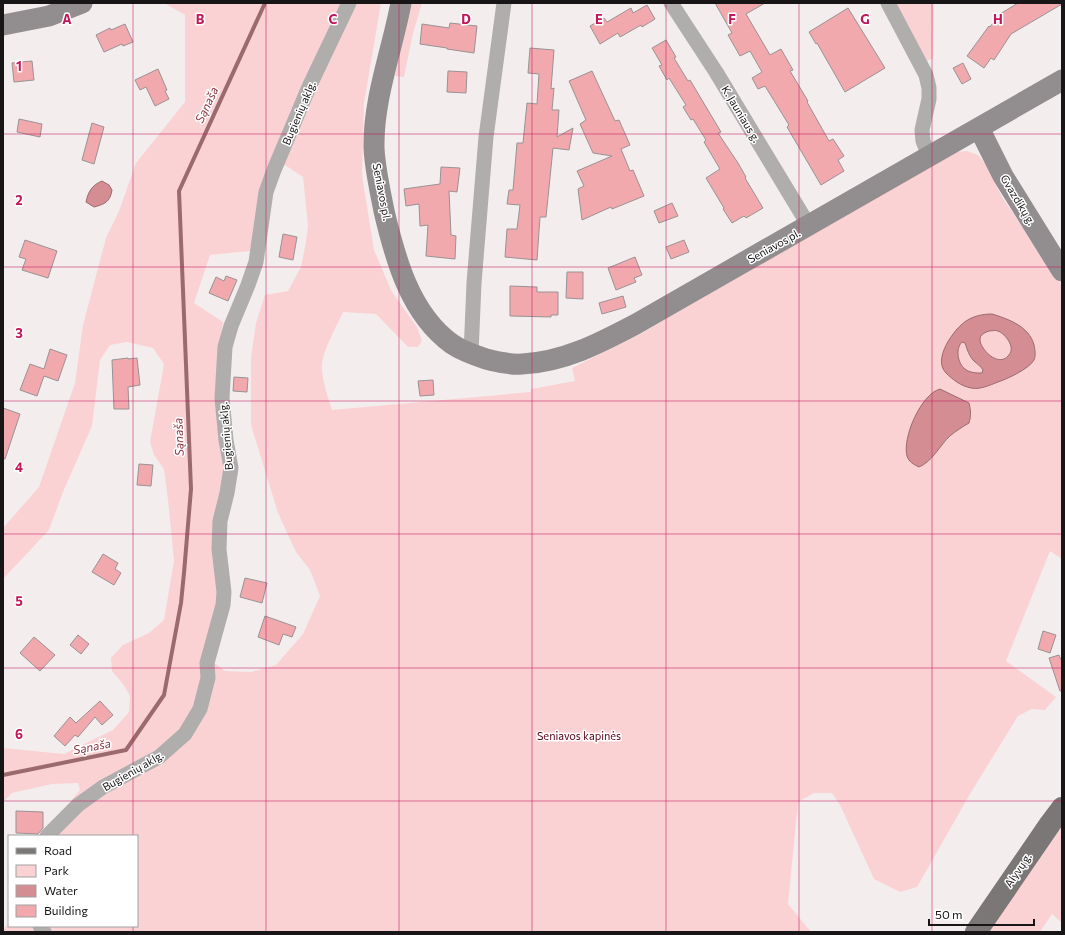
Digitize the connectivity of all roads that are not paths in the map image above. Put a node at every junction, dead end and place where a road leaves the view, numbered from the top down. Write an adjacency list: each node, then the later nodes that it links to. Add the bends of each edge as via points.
1 (82, 3): 7 (main road, via 48,16)
2 (348, 3): 15 (street, Bugienių aklg., via 309,87 266,192 256,262 225,347 222,398 231,468 228,494 220,521 219,549 224,592 223,605 207,663 208,678 200,709 185,734 160,757 103,788 78,805)
3 (401, 3): 13 (main road, Seniavos pl., via 376,122 374,149 377,177 396,260 411,293 435,329 453,345)
4 (504, 3): 13 (street, via 486,137)
5 (671, 3): 11 (street, K. Jauniaus g.)
6 (888, 3): 10 (street, via 926,75 929,99 922,130)
7 (3, 25)
8 (1062, 80): 9 (main road, Seniavos pl.)
9 (979, 128): 10 (main road, Seniavos pl.); 12 (main road, Gvazdikų g., via 1003,176)
10 (929, 156): 11 (main road, Seniavos pl.)
11 (809, 226): 13 (main road, Seniavos pl., via 679,300 579,352 555,359 520,364 499,362)
12 (1062, 271)
13 (471, 354)
14 (1062, 808): 16 (main road, Alyvų g.)
15 (48, 835)
16 (976, 932)

